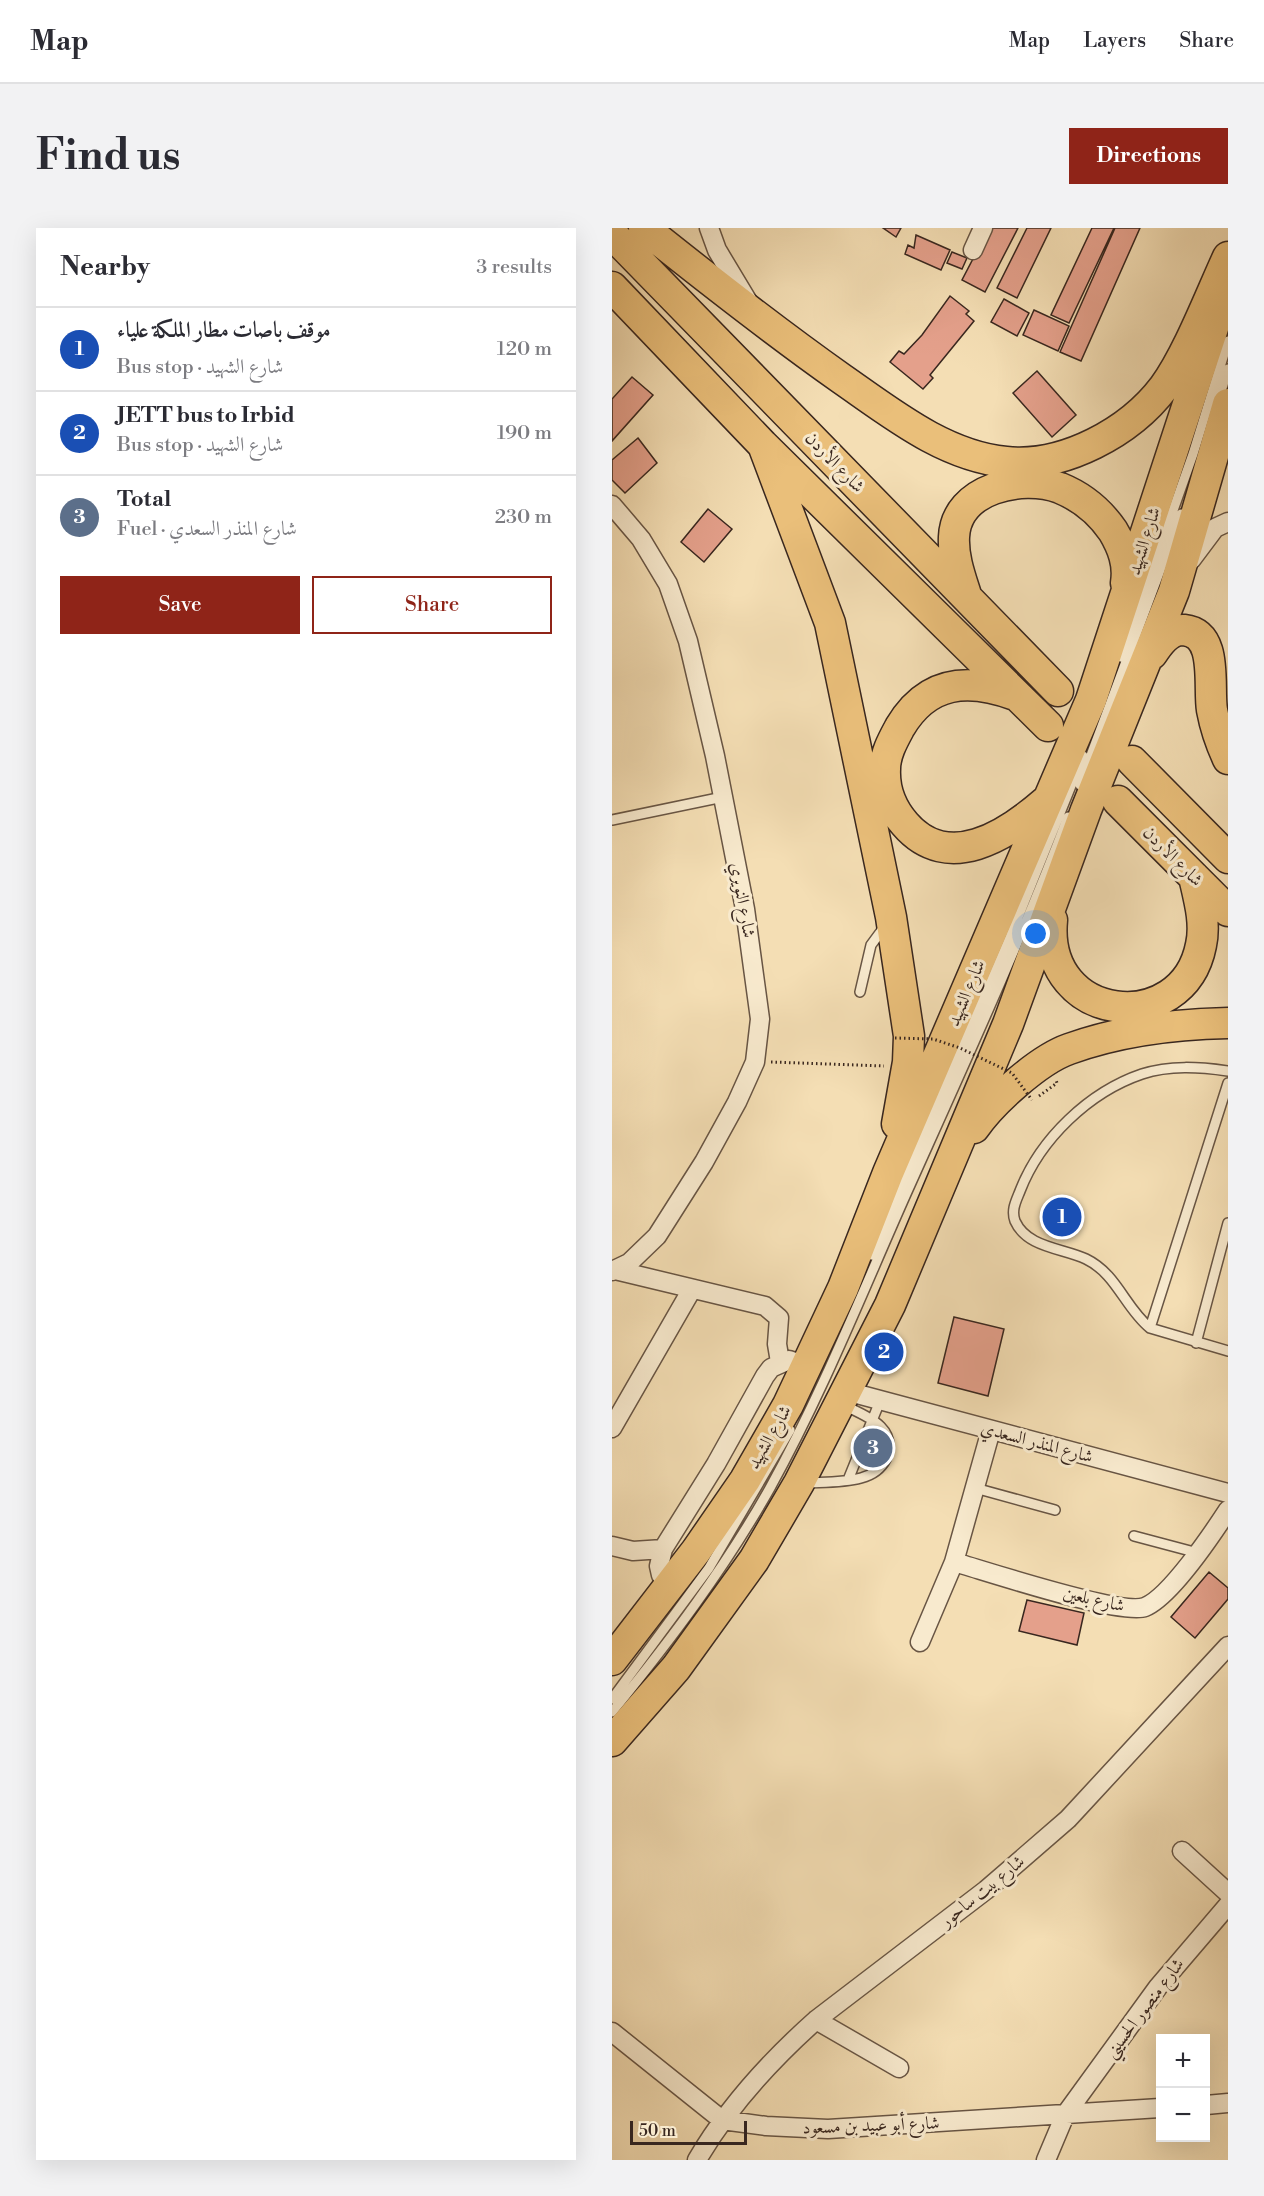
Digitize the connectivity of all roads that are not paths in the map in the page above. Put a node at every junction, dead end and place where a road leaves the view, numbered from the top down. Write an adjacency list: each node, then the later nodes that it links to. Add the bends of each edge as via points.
1 (644, 228): 9 (highway)
2 (709, 228): 9 (street, via 717,250)
3 (983, 228): 5 (street)
4 (612, 234): 17 (highway, شارع الأردن)
5 (973, 250)
6 (1228, 257): 9 (highway, via 1174,371 1149,404 1109,435 1056,457 1029,462 982,457 936,440)
7 (1228, 282): 18 (highway, شارع الشهيد)
8 (612, 287): 13 (highway, شارع الأردن)
9 (761, 322)
10 (1228, 341): 67 (lane, via 1152,572 1061,813 827,1357 736,1526 681,1608)
11 (1228, 369): 68 (lane, via 1156,584 1048,869 828,1374 741,1536 680,1625)
12 (1225, 430): 16 (highway)
13 (763, 445): 21 (highway, شارع الأردن); 33 (highway, via 830,623)
14 (612, 505): 25 (street, شارع النويري, via 641,539 668,584 688,641)
15 (1228, 522): 16 (street, via 1215,528 1202,542)
16 (1174, 591): 19 (highway)
17 (968, 601): 18 (highway, via 955,554 958,519 968,505 986,492 1020,483 1057,487 1074,494 1109,526 1126,561); 20 (highway, شارع الأردن)
18 (1122, 608): 26 (highway, شارع الشهيد, via 1091,700)
19 (1147, 662): 23 (highway, via 1168,635 1180,630 1203,640 1209,655 1212,712); 30 (highway)
20 (1058, 691)
21 (1019, 697): 22 (highway, شارع الأردن); 26 (highway, via 973,684 948,688 925,699 906,717 888,752 885,772 889,796 897,815 918,836 958,848 1006,833)
22 (1048, 726)
23 (1228, 759)
24 (1132, 761): 29 (highway)
25 (723, 797): 28 (lane); 41 (street, شارع النويري, via 758,988 760,1019 754,1062 737,1102 678,1206 642,1252)
26 (1050, 798): 38 (highway, شارع الشهيد)
27 (1118, 801): 31 (highway, شارع الأردن)
28 (612, 820)
29 (1228, 858)
30 (1065, 870): 31 (highway, via 1050,932 1057,966 1083,995 1120,1008 1155,1002 1168,995 1195,966 1203,934); 39 (highway, via 1008,1024)
31 (1194, 877): 32 (highway, شارع الأردن)
32 (1228, 911)
33 (891, 917): 34 (lane, via 871,945); 38 (highway, via 909,1050)
34 (860, 992)
35 (1228, 1023): 39 (highway, via 1164,1027 1066,1050 1035,1070 980,1119)
36 (1228, 1071): 43 (lane, via 1172,1068 1143,1074 1116,1086 1064,1124 1025,1177 1013,1208 1014,1219 1027,1237 1086,1259 1101,1269)
37 (1228, 1083): 43 (lane)
38 (888, 1173): 46 (highway, شارع الشهيد, via 862,1243)
39 (941, 1182): 47 (highway, via 890,1305)
40 (1228, 1223): 44 (lane)
41 (614, 1271): 42 (street)
42 (692, 1289): 46 (street, via 772,1311 779,1318 777,1344); 50 (street)
43 (1150, 1328): 44 (lane)
44 (1196, 1342): 45 (lane)
45 (1228, 1351)
46 (793, 1364): 60 (street, via 771,1368 765,1376); 63 (highway, شارع الشهيد, via 745,1480)
47 (843, 1397): 48 (street, شارع المنذر السعدي); 49 (lane); 53 (highway)
48 (880, 1401): 49 (lane); 51 (street, شارع المنذر السعدي)
49 (873, 1419): 52 (lane); 52 (lane, via 889,1437 889,1451 874,1473)
50 (612, 1428)
51 (991, 1430): 54 (street); 55 (street, شارع المنذر السعدي)
52 (848, 1480): 53 (lane)
53 (799, 1483): 69 (highway, via 754,1560 710,1624)
54 (975, 1488): 57 (lane); 62 (street)
55 (1228, 1493)
56 (1228, 1509): 61 (street, شارع بلعين)
57 (1055, 1510)
58 (1134, 1536): 61 (lane)
59 (612, 1546): 60 (street, via 633,1551)
60 (663, 1549): 63 (street, via 658,1566)
61 (1198, 1554): 62 (street, شارع بلعين, via 1154,1601 1129,1609)
62 (954, 1562): 64 (street)
63 (670, 1585): 66 (highway, شارع الشهيد)
64 (920, 1642)
65 (1228, 1646): 73 (street, شارع بيت ساحور, via 1068,1819 987,1890)
66 (612, 1660)
67 (612, 1699)
68 (612, 1712)
69 (612, 1741)
70 (1182, 1851): 71 (street)
71 (1228, 1893)
72 (1228, 1905): 79 (street, شارع منصور الحسيني, via 1158,1987)
73 (816, 2020): 75 (street); 80 (street, شارع بيت ساحور, via 770,2064)
74 (612, 2032): 80 (street)
75 (899, 2068)
76 (1228, 2103): 77 (street)
77 (1210, 2105)
78 (1156, 2108): 79 (street, شارع أبو عبيد بن مسعود)
79 (1065, 2115): 80 (street, شارع أبو عبيد بن مسعود, via 828,2129); 82 (street, شارع منصور الحسيني)
80 (722, 2120): 81 (street, شارع بيت ساحور)
81 (697, 2160)
82 (1046, 2160)

